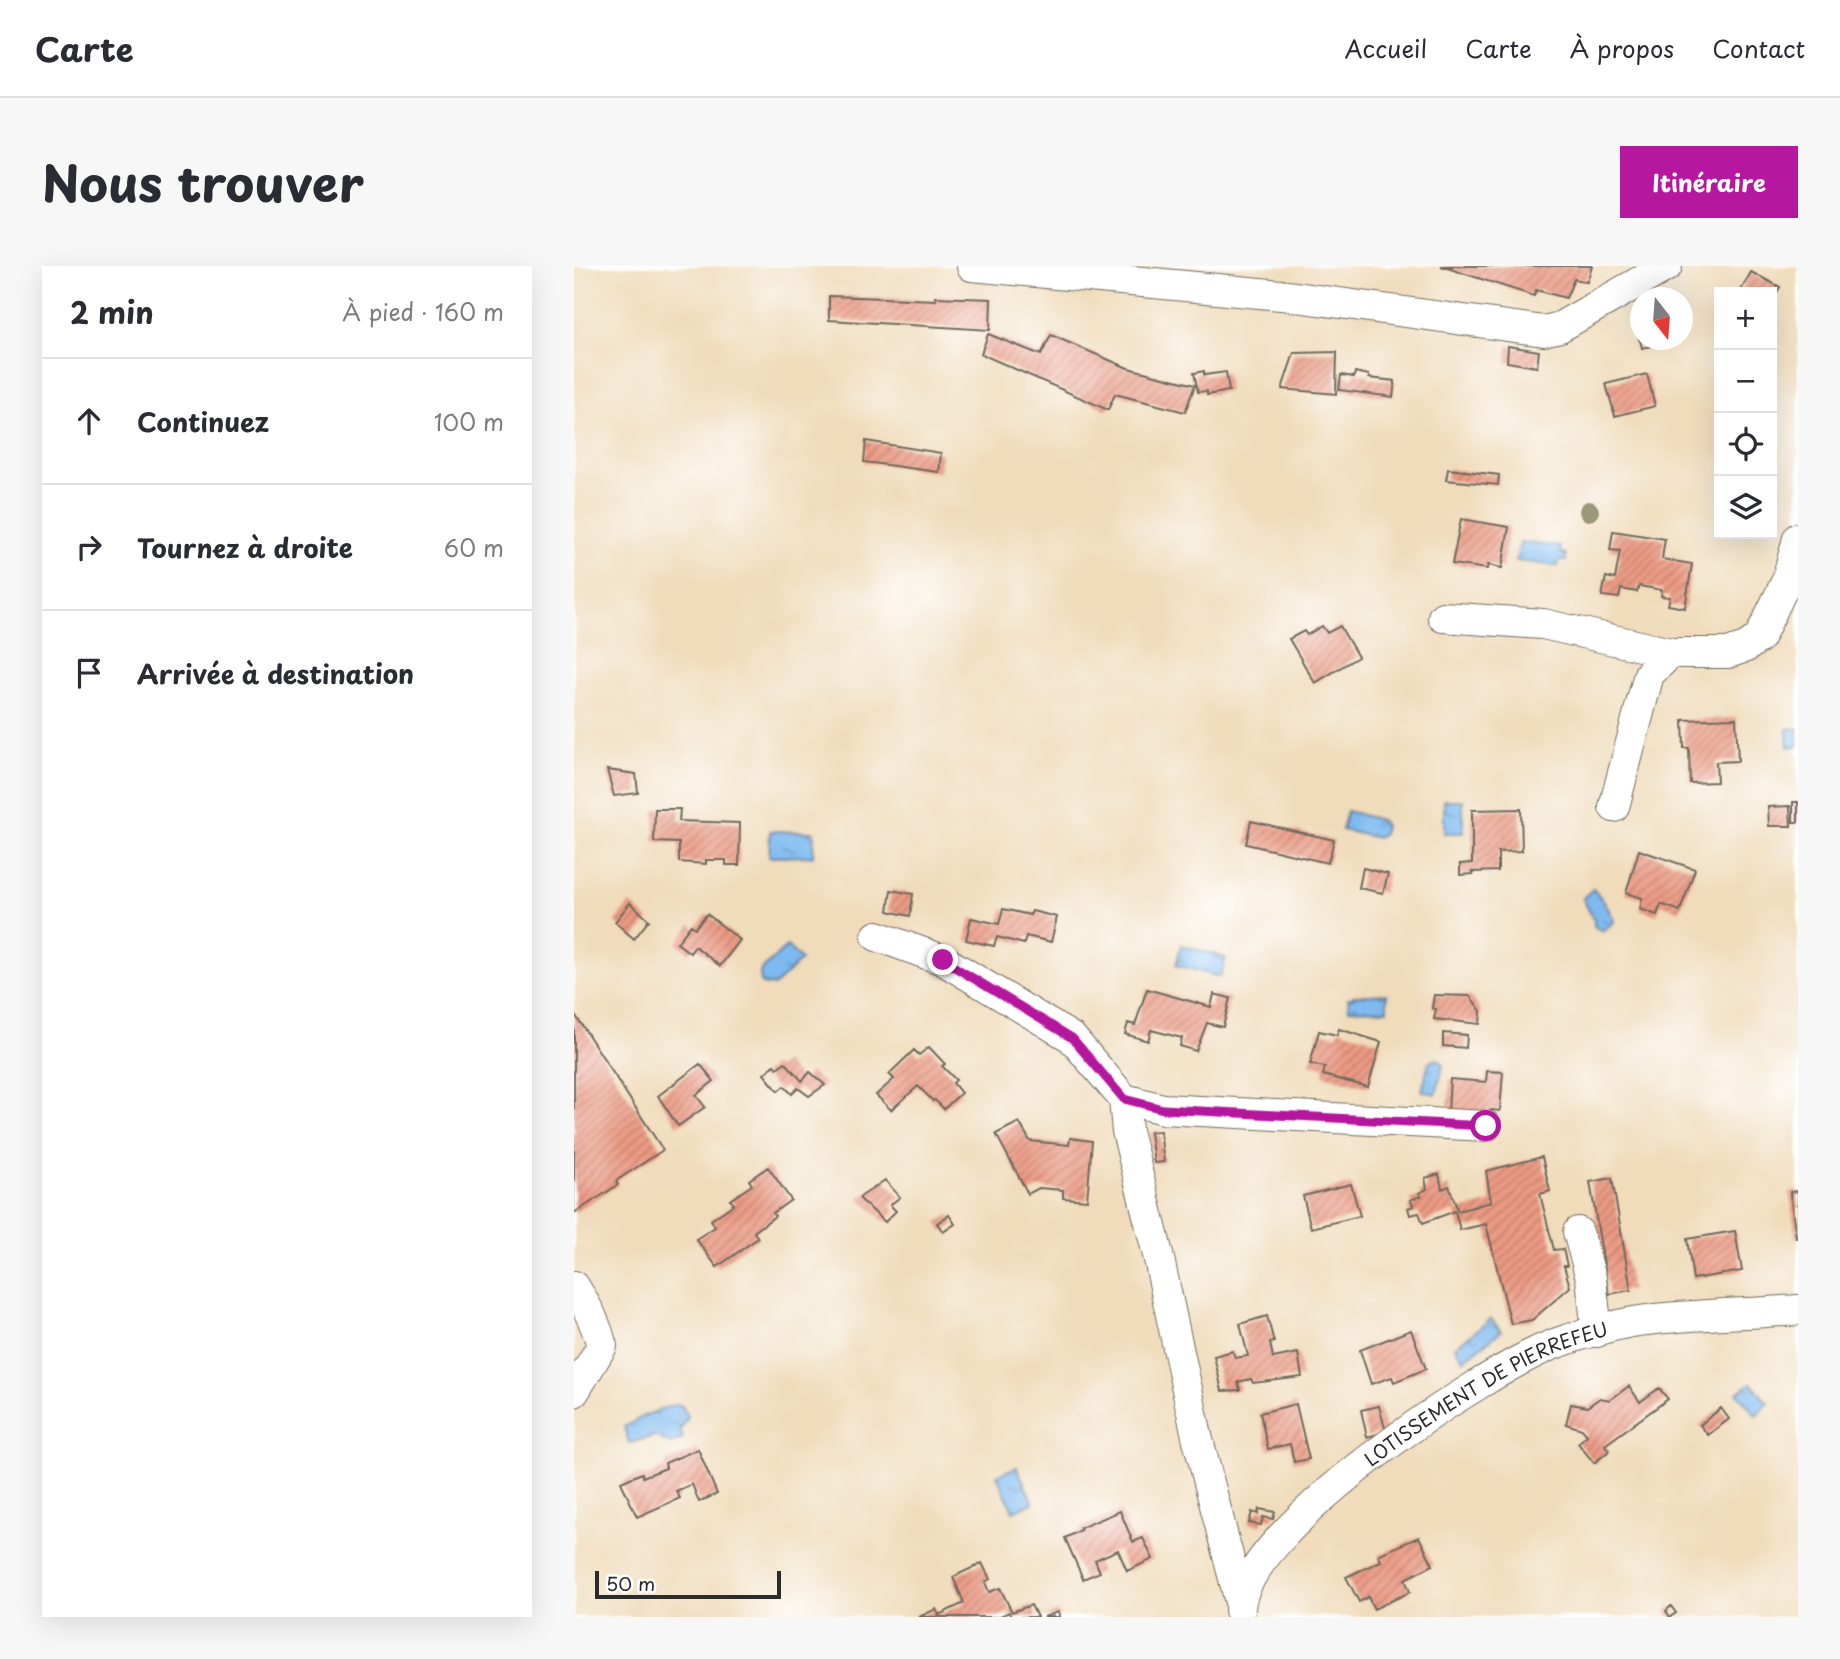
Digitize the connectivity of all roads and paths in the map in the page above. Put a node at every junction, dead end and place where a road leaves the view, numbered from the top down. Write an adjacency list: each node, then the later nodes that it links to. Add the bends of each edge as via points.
1 (972, 266): 2 (street, via 1281,295 1544,331 1560,327)
2 (1667, 266)
3 (1798, 538): 5 (street, via 1787,580 1759,638 1728,653)
4 (1443, 617): 5 (street, via 1543,624)
5 (1671, 653): 6 (street, via 1649,674)
6 (1614, 807)
7 (877, 936): 8 (street, via 943,960 1072,1038)
8 (1124, 1099): 9 (street, via 1163,1109); 15 (street, LOTISSEMENT DE PIERREFEU, via 1127,1131)
9 (1486, 1126)
10 (1578, 1232): 13 (street, via 1591,1278)
11 (574, 1286): 14 (street, via 587,1304 602,1346)
12 (1798, 1310): 13 (street, LOTISSEMENT DE PIERREFEU, via 1637,1321)
13 (1597, 1332): 15 (street, LOTISSEMENT DE PIERREFEU, via 1557,1343 1485,1378 1323,1495 1256,1566)
14 (574, 1392)
15 (1240, 1610)

